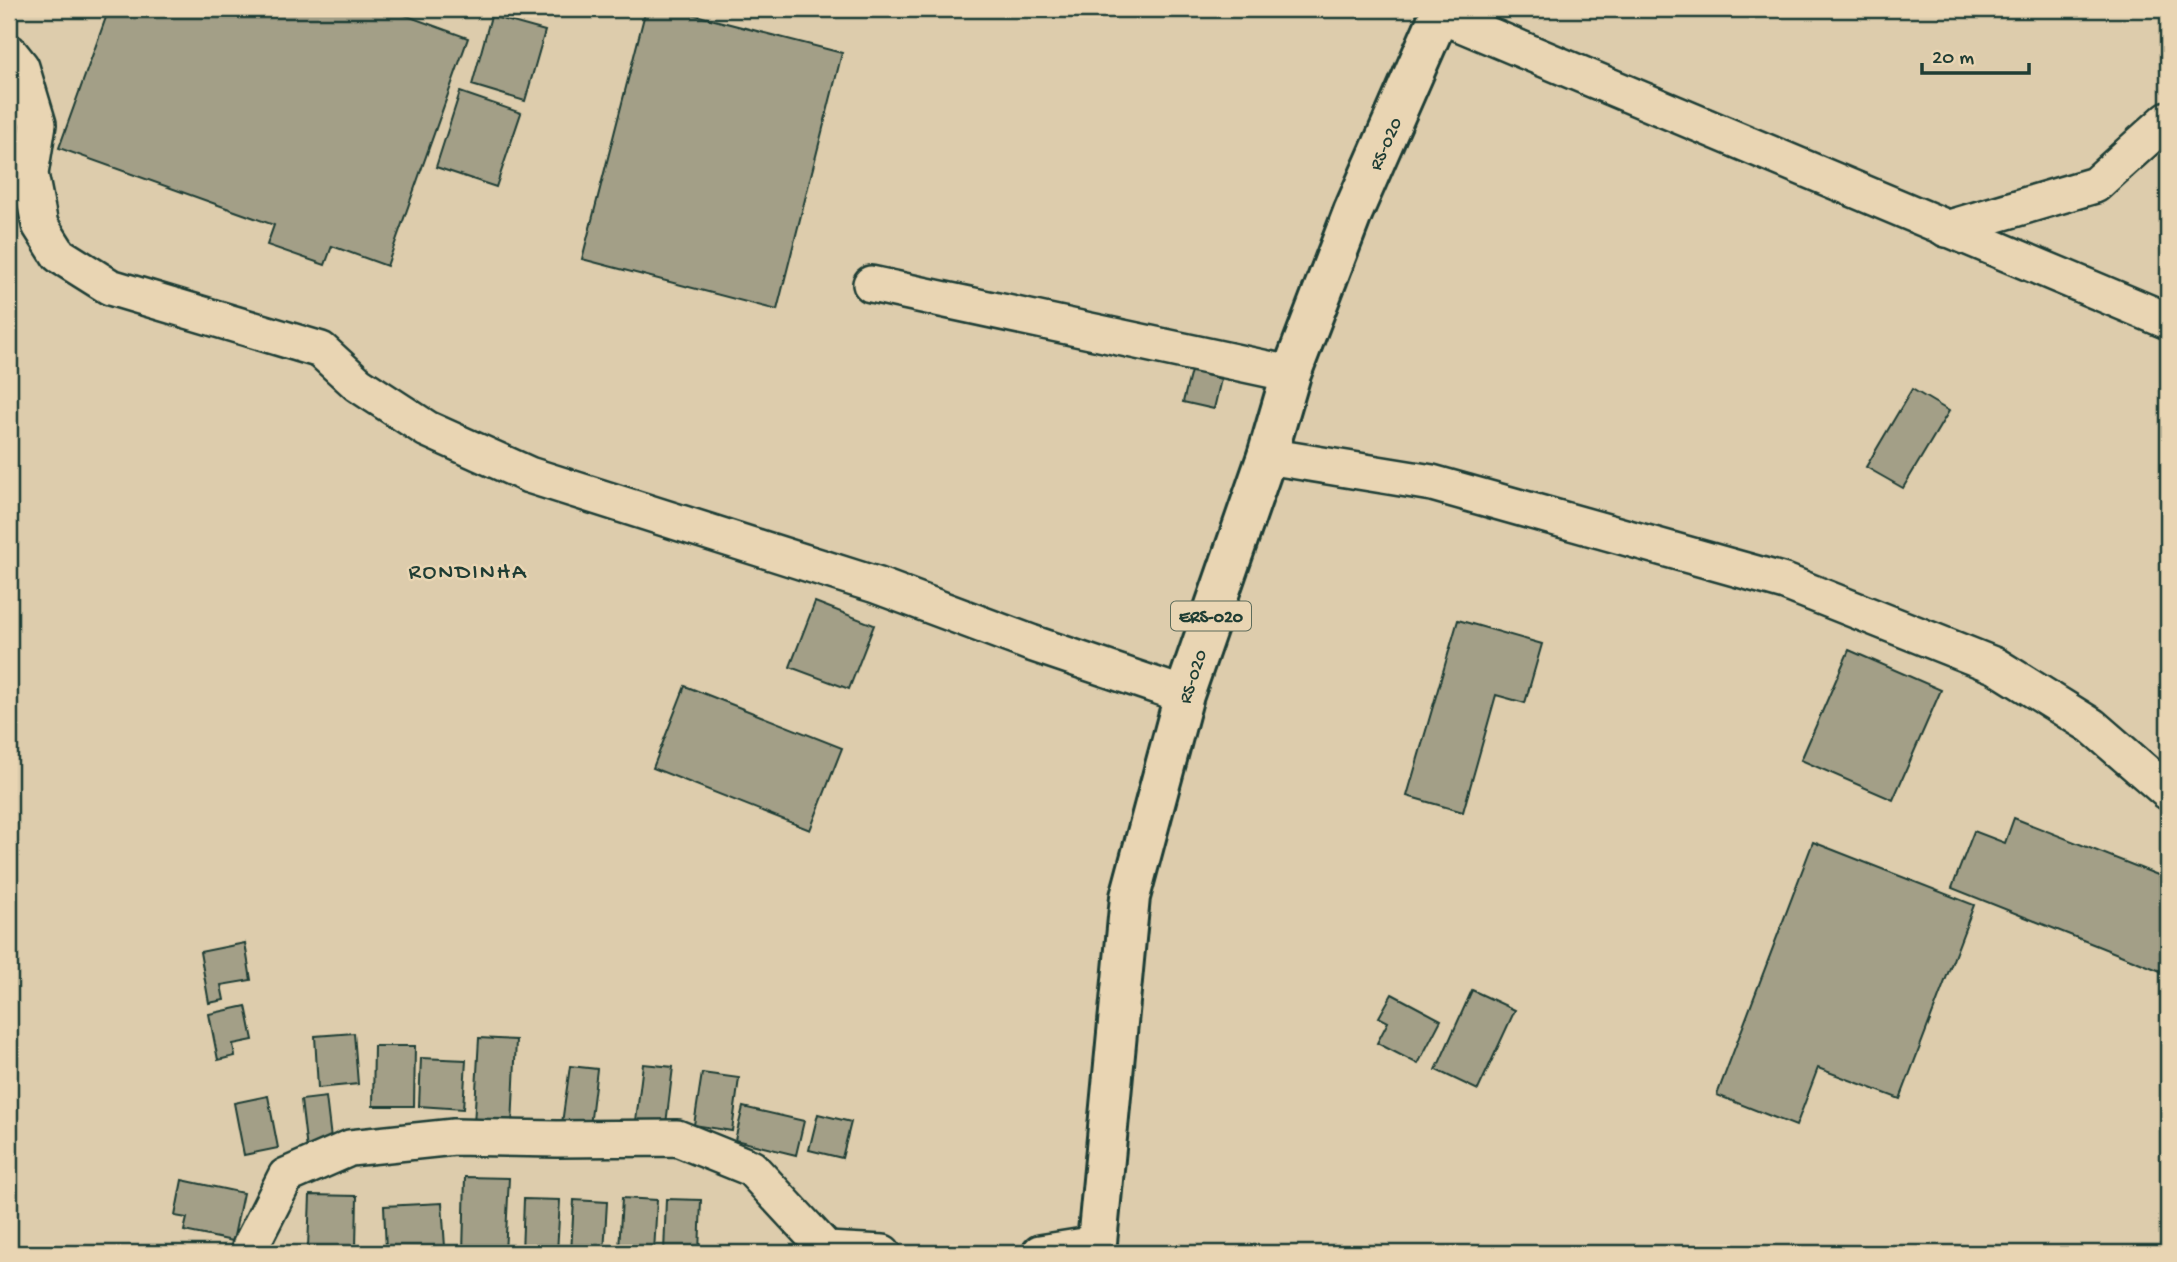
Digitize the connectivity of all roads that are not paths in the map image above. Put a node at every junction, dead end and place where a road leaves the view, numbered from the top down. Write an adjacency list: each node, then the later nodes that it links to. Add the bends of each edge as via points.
1 (1441, 12): 4 (street); 7 (main road, RS-020 / ERS-020, via 1353,212)
2 (9, 52): 9 (street, via 21,67 38,124 30,174 40,225 59,255 110,287 321,350 358,384 427,429 529,475 876,585)
3 (2168, 119): 4 (street, via 2095,185)
4 (1946, 229): 6 (street)
5 (871, 284): 7 (street)
6 (2168, 321)
7 (1291, 374): 8 (main road, RS-020 / ERS-020)
8 (1267, 456): 9 (main road, RS-020 / ERS-020); 10 (street, via 1432,484 1785,582 1996,666 2092,726)
9 (1184, 695): 11 (main road, RS-020 / ERS-020, via 1130,897)
10 (2168, 792)
11 (1097, 1249): 15 (street)
12 (823, 1251): 13 (street, via 751,1168 677,1138 454,1137 350,1148 286,1176); 14 (street)
13 (250, 1253)
14 (883, 1253)
15 (1040, 1253)

